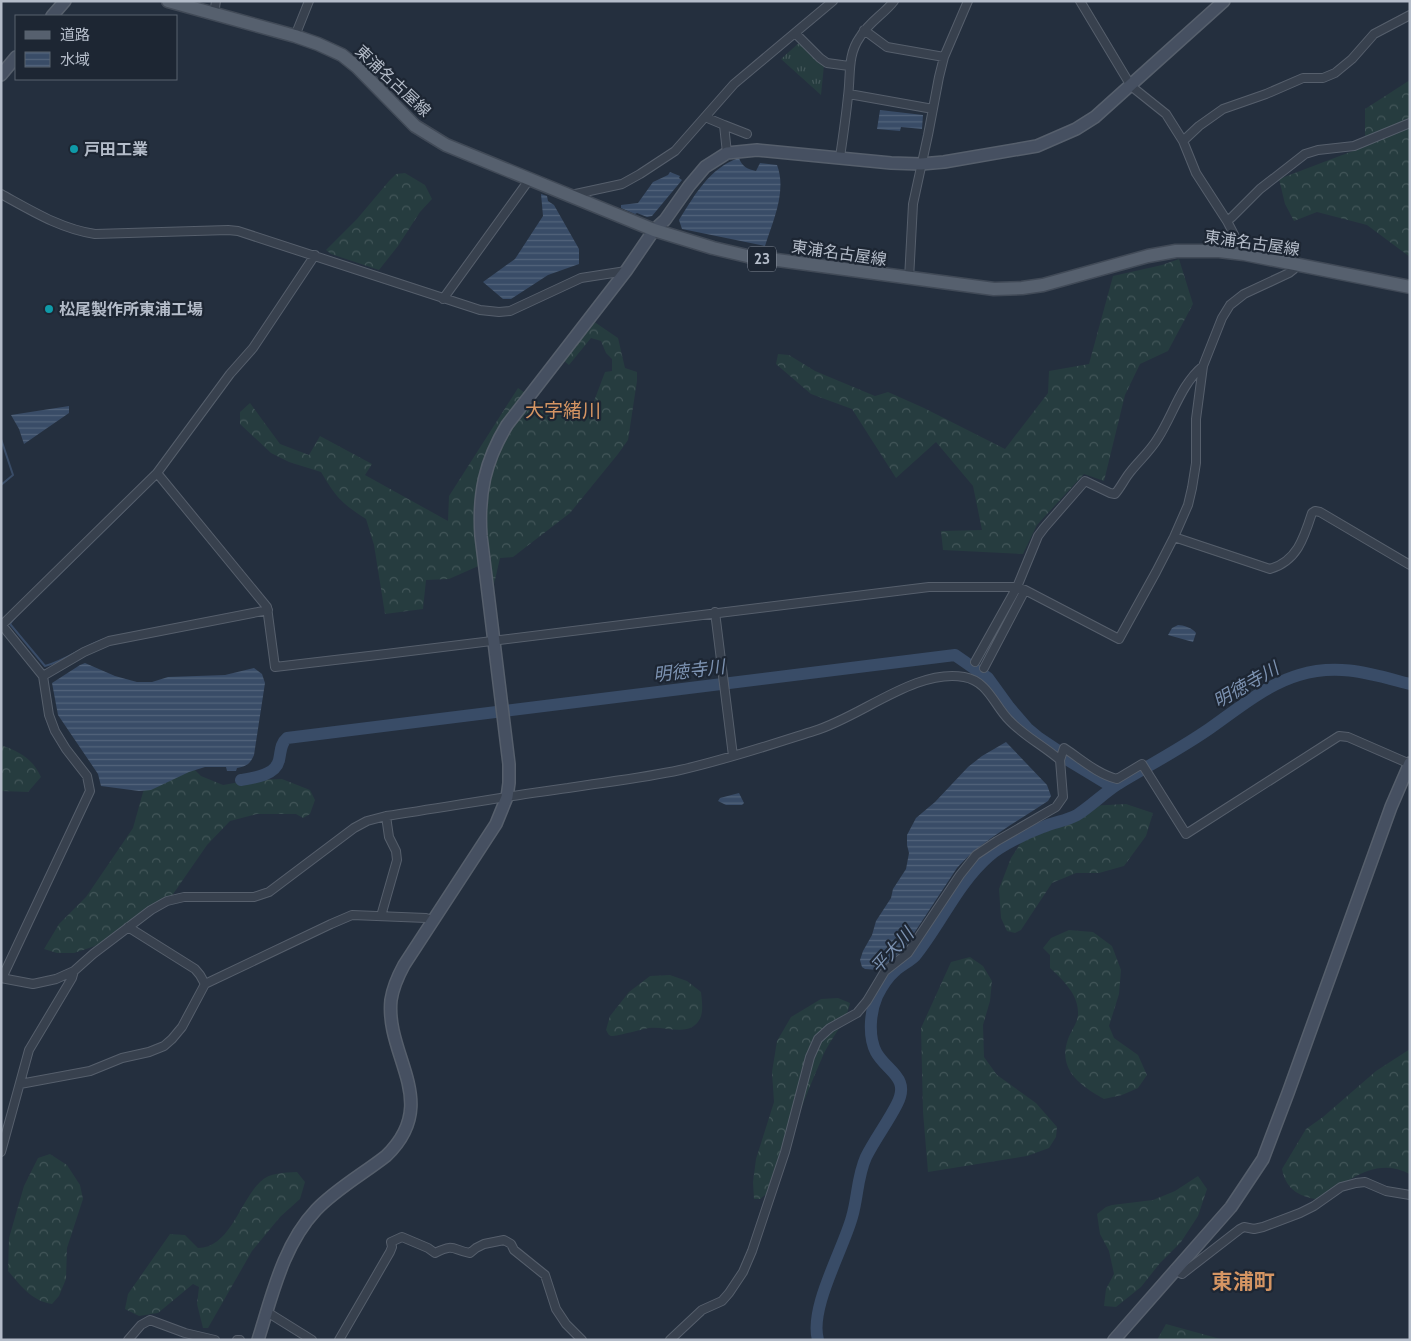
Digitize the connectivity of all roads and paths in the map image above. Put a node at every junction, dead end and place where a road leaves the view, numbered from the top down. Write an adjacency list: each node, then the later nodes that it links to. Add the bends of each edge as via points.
1 (65, 1): 11 (street)
2 (168, 1): 9 (main road, 東浦名古屋線 / 23)
3 (309, 1): 14 (street)
4 (833, 1): 13 (street)
5 (894, 1): 12 (street)
6 (968, 1): 15 (street)
7 (1080, 1): 19 (street)
8 (1224, 1): 19 (street)
9 (215, 8): 14 (main road, 東浦名古屋線 / 23)
10 (1410, 14): 26 (street, via 1374,34 1335,74 1303,78 1223,109)
11 (53, 15)
12 (864, 30): 15 (street, via 887,47); 17 (street, via 854,46)
13 (794, 33): 17 (street, via 820,58); 22 (street, via 734,84)
14 (295, 36): 30 (main road, 東浦名古屋線 / 23, via 342,55 403,115 429,135)
15 (944, 57): 21 (street)
16 (15, 58): 18 (street)
17 (849, 66): 20 (street)
18 (1, 74)
19 (1131, 86): 26 (street, via 1166,114); 29 (street, via 1095,117 1050,141)
20 (849, 94): 21 (street); 28 (street)
21 (933, 109): 29 (street)
22 (704, 117): 24 (street); 32 (street, via 675,151 640,174 622,184)
23 (1410, 123): 33 (street, via 1354,146 1305,154 1260,189)
24 (724, 125): 25 (street); 27 (street)
25 (747, 134)
26 (1183, 141): 33 (street, via 1196,173)
27 (727, 153): 28 (street, via 757,150); 34 (street, via 698,175)
28 (840, 157): 29 (street)
29 (921, 164): 39 (street, via 914,204)
30 (529, 180): 32 (main road, 東浦名古屋線 / 23); 41 (street)
31 (1, 194): 36 (street, via 62,226 82,232 228,230)
32 (566, 196): 34 (main road, 東浦名古屋線 / 23)
33 (1227, 221): 35 (street)
34 (654, 230): 38 (street); 39 (main road, 東浦名古屋線 / 23, via 748,256)
35 (1244, 254): 37 (main road, 東浦名古屋線 / 23); 39 (main road, 東浦名古屋線 / 23, via 1176,251 1022,288 994,289)
36 (315, 255): 41 (street); 43 (street, via 253,348)
37 (1295, 264): 40 (main road, 東浦名古屋線 / 23); 42 (street, via 1288,273 1244,294 1230,305)
38 (626, 271): 41 (street, via 581,278 510,311 480,310); 50 (street, via 507,425 488,465 482,489 480,522)
39 (909, 279)
40 (1410, 287)
41 (443, 298)
42 (1203, 366): 44 (street, via 1196,411 1196,463 1192,488); 46 (street, via 1178,399 1157,440 1116,494 1085,481 1044,528 1038,536)
43 (157, 473): 47 (street); 49 (street)
44 (1174, 537): 45 (street, via 1270,569 1288,560 1302,540 1315,511); 46 (street, via 1119,638)
45 (1410, 565)
46 (1021, 588): 48 (street, via 929,587); 51 (street); 52 (street)
47 (268, 610): 50 (street, via 275,666); 53 (street, via 110,641)
48 (715, 612): 50 (street); 54 (street)
49 (2, 625): 53 (street)
50 (494, 640): 57 (street, via 510,764)
51 (975, 662)
52 (984, 668)
53 (43, 676): 63 (street, via 55,731 87,776 90,791)
54 (733, 756): 55 (street, via 822,729 924,680 950,676 978,682 1009,720); 57 (street, via 672,772)
55 (1060, 759): 56 (street, via 1064,748 1117,779 1142,764 1186,834 1339,736); 76 (street, via 1064,791 1061,802 976,855 908,953 886,971 867,1001 857,1012 818,1039 810,1057 785,1152 743,1272 722,1301 702,1310)
56 (1410, 763): 68 (street, via 1263,1158 1231,1207)
57 (507, 797): 58 (street); 60 (street, via 496,824)
58 (386, 816): 59 (street, via 397,860); 61 (street, via 367,820 354,828 270,892 254,897 174,898)
59 (381, 916): 60 (street); 64 (street, via 352,915)
60 (433, 920): 69 (street, via 399,973 391,1001 395,1035 410,1087 406,1127 388,1154 332,1196 309,1218 289,1250)
61 (128, 927): 62 (street); 64 (street, via 195,969)
62 (74, 971): 63 (street, via 33,984); 65 (street, via 34,1040)
63 (2, 978)
64 (205, 984): 65 (street, via 182,1026 164,1046 90,1071)
65 (20, 1084): 66 (street)
66 (1, 1152)
67 (1410, 1195): 68 (street, via 1386,1191 1365,1182 1341,1188 1300,1213 1263,1227 1244,1227 1182,1274)
68 (1174, 1270): 77 (street)
69 (267, 1312): 72 (street); 73 (street)
70 (128, 1340): 71 (street, via 150,1320)
71 (215, 1340)
72 (258, 1340)
73 (312, 1340)
74 (339, 1340): 75 (street, via 390,1252 391,1242 402,1237 436,1253 448,1247 470,1252 484,1244 508,1242 545,1275 556,1309)
75 (582, 1340)
76 (670, 1340)
77 (1114, 1340)

